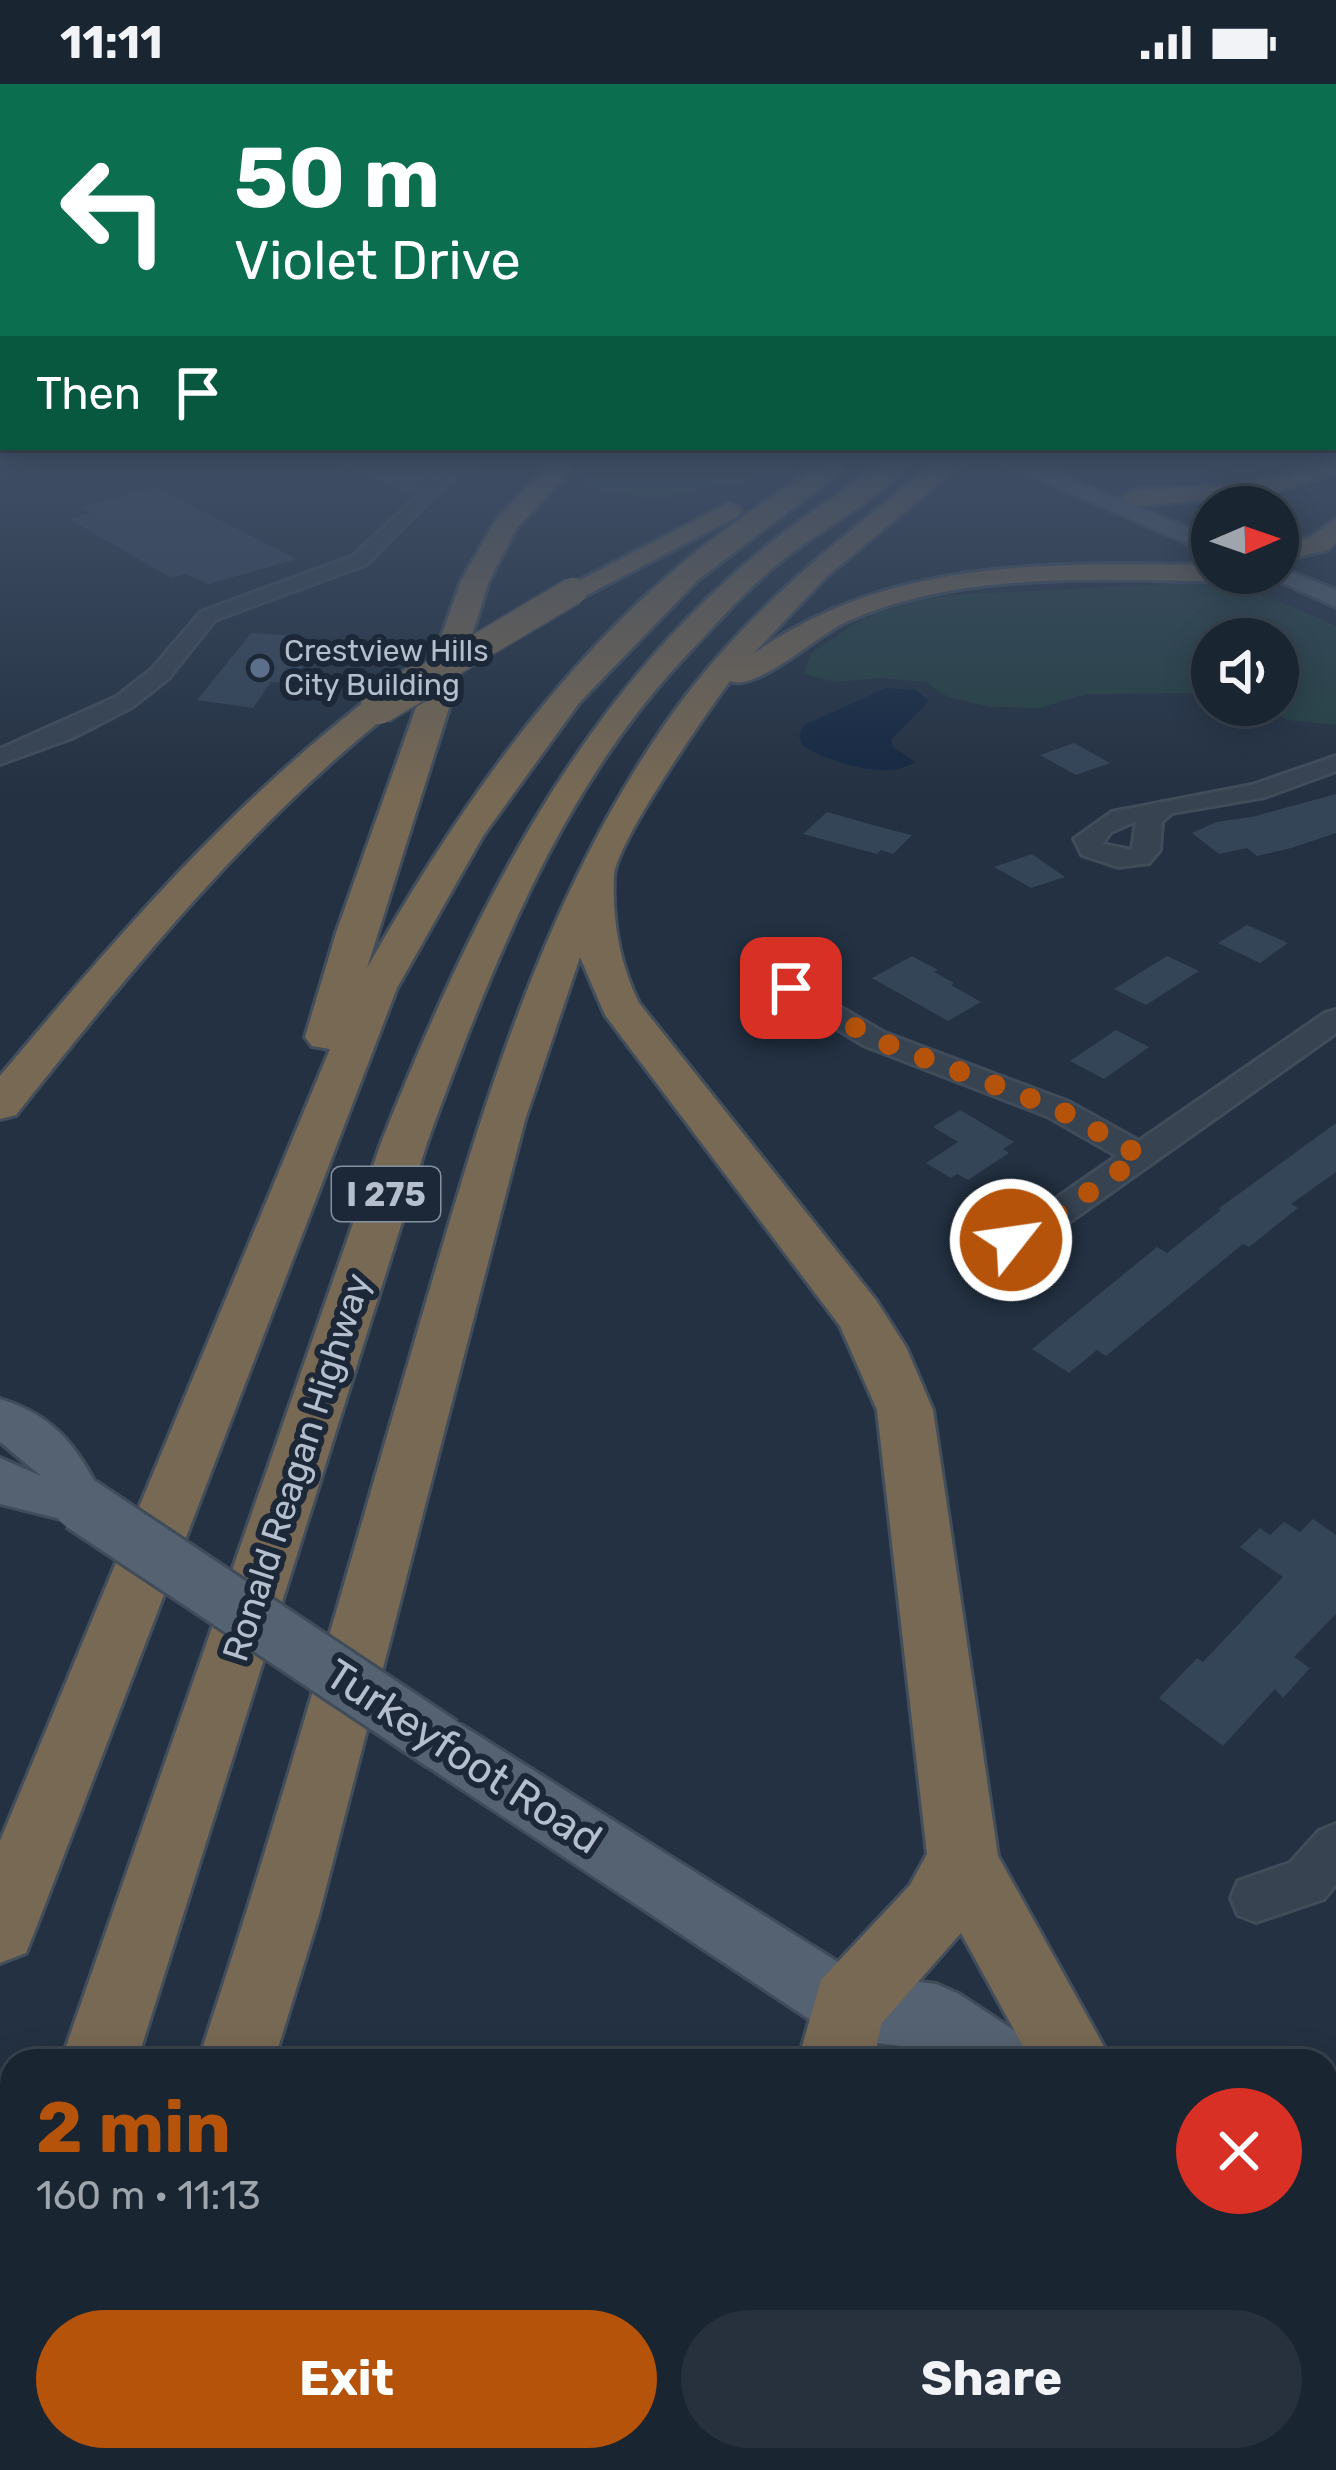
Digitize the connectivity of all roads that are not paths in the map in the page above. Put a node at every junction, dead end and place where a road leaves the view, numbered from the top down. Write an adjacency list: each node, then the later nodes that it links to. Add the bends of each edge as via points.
1 (321, 574): 11 (street, via 208,616 138,692)
2 (479, 574): 20 (highway, via 356,933)
3 (605, 574): 17 (highway, bridge, via 379,706 278,786 140,934)
4 (685, 574): 20 (highway, I 275, via 620,636 513,762 451,854 376,988)
5 (748, 574): 29 (highway, Ronald Reagan Highway / I 275, via 672,650 572,779 494,918 405,1139)
6 (813, 574): 10 (highway)
7 (1124, 574): 10 (highway, via 1015,576 905,592 815,626)
8 (1299, 583): 9 (main road)
9 (1336, 599)
10 (689, 716): 14 (highway)
11 (0, 757)
12 (1336, 763): 13 (street, via 1257,792)
13 (1161, 810)
14 (600, 859): 25 (highway, via 593,934 620,1006 857,1313 895,1380); 30 (highway, via 535,1013 502,1120)
15 (791, 988): 18 (street, via 874,1039 1058,1109)
16 (1336, 1019): 18 (street)
17 (0, 1105)
18 (1141, 1156): 19 (street, via 1029,1234)
19 (980, 1244)
20 (266, 1262): 27 (highway, I 275)
21 (0, 1417): 23 (main road, Turkeyfoot Road, via 56,1456)
22 (0, 1478): 23 (main road, Turkeyfoot Road, via 22,1492)
23 (81, 1504): 28 (main road, Turkeyfoot Road, bridge, via 442,1744)
24 (1336, 1847): 26 (street, via 1306,1882)
25 (963, 1859): 28 (highway); 32 (highway)
26 (1256, 1898)
27 (0, 1928)
28 (850, 2043): 31 (main road, Turkeyfoot Road, via 936,2018)
29 (103, 2049)
30 (240, 2049)
31 (982, 2049)
32 (1068, 2049)

